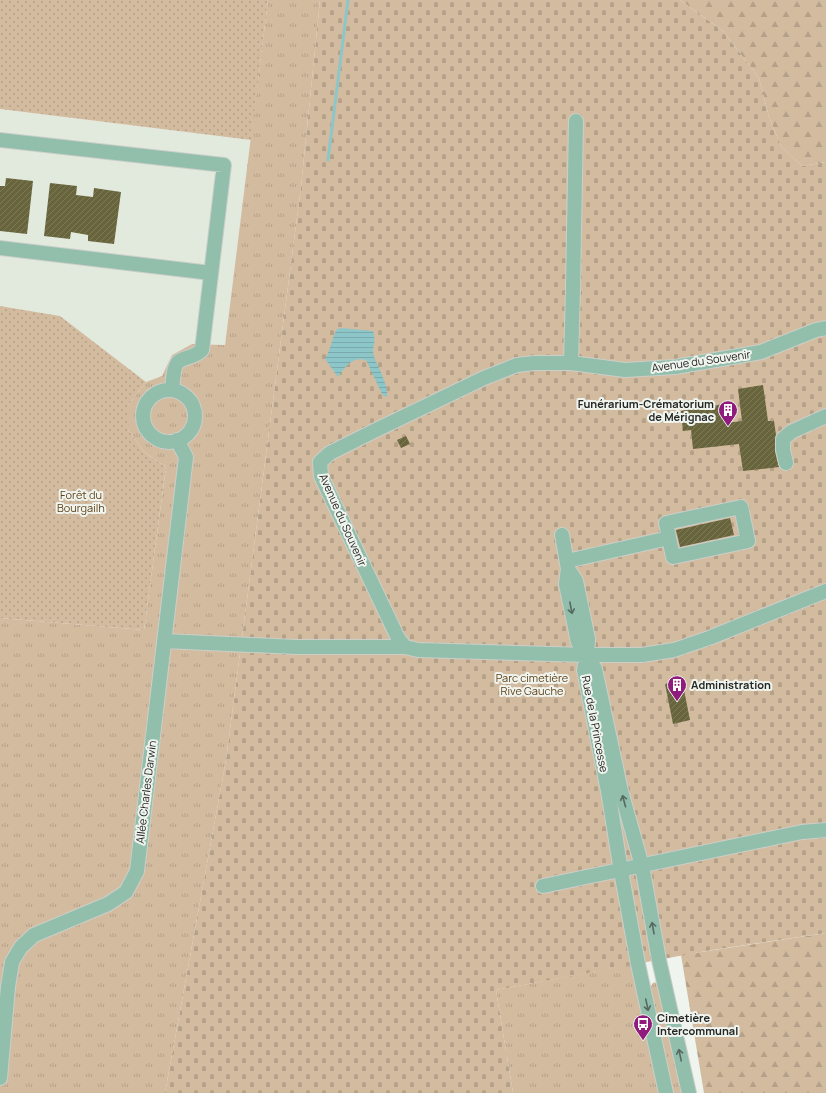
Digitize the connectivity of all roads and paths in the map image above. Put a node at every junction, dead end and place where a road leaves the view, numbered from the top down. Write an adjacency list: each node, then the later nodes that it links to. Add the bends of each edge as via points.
1 (576, 121): 6 (street)
2 (0, 140): 4 (street, via 224,165)
3 (0, 248): 4 (street)
4 (211, 273): 7 (street, via 202,350 176,364)
5 (826, 328): 6 (street, Avenue du Souvenir, via 761,352 675,367 625,370)
6 (571, 363): 16 (street, Avenue du Souvenir, via 517,365 484,378 330,452 320,462 321,476 398,638)
7 (172, 390): 9 (street, via 184,394 194,409 192,427); 9 (street, via 157,392 149,398 142,415 144,424 152,435 159,440)
8 (826, 416): 10 (street, via 790,432 783,439)
9 (177, 440): 15 (street, Allée Charles Darwin, via 186,457)
10 (786, 463)
11 (562, 535): 13 (street)
12 (669, 538): 12 (street, via 673,557 748,541 740,507 666,523); 13 (street)
13 (568, 565): 17 (street, via 566,584 578,642)
14 (826, 591): 17 (street, via 674,650 642,655)
15 (164, 641): 16 (street, via 296,647); 24 (street, Allée Charles Darwin, via 137,871 126,892 108,904 34,935 21,947 12,962)
16 (405, 647): 17 (street, via 418,650)
17 (587, 655): 19 (street, Rue de la Princesse, one-way to 17, via 621,790 595,669); 20 (street, Rue de la Princesse, via 584,670)
18 (826, 830): 19 (street, via 802,832)
19 (642, 866): 20 (street); 22 (street, Rue de la Princesse, one-way to 19)
20 (621, 871): 21 (street); 23 (street, Rue de la Princesse)
21 (543, 886)
22 (662, 974): 23 (street); 26 (street, Rue de la Princesse, one-way to 22)
23 (641, 978): 25 (street, Rue de la Princesse, one-way to 25)
24 (0, 1078)
25 (666, 1093)
26 (689, 1093)

